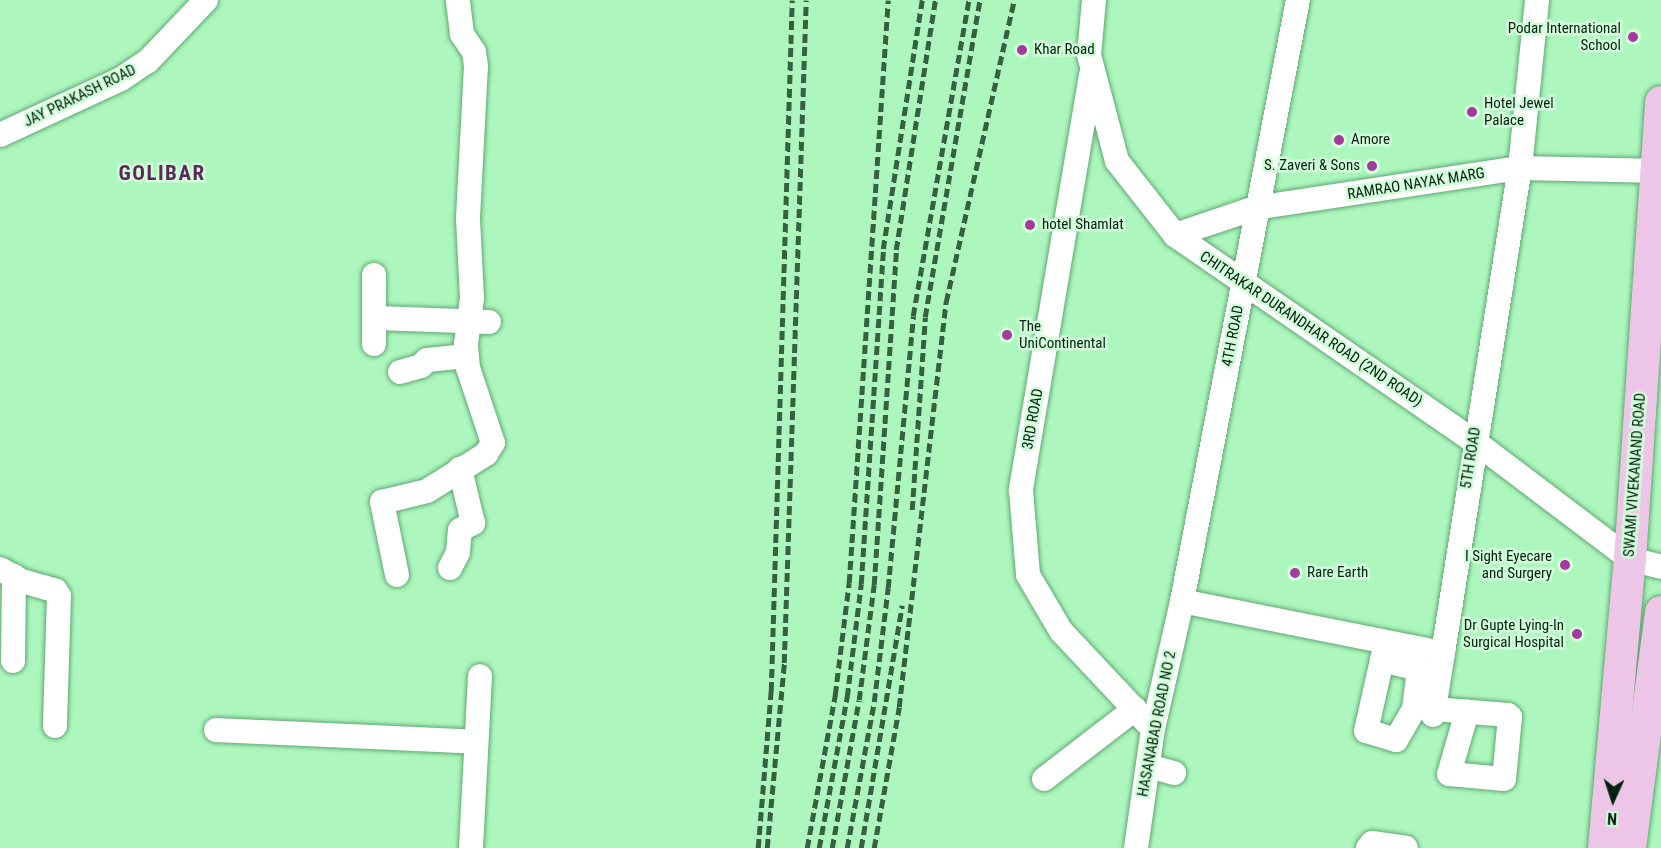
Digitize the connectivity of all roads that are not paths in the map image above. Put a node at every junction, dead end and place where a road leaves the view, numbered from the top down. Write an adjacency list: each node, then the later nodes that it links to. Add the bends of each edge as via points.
1 (206, 0): 8 (street, JAY PRAKASH ROAD, via 148,61 122,79)
2 (458, 0): 16 (street, via 462,34 474,52 476,66 468,218)
3 (1094, 0): 6 (street, CHITRAKAR DURANDHAR ROAD (2ND ROAD), via 1089,55)
4 (1298, 0): 11 (street, 4TH ROAD)
5 (1536, 0): 9 (street, 5TH ROAD)
6 (1092, 67): 12 (street, CHITRAKAR DURANDHAR ROAD (2ND ROAD), via 1117,161); 34 (street, 3RD ROAD, via 1021,490 1028,575 1061,631)
7 (1661, 102): 10 (main road, SWAMI VIVEKANAND ROAD)
8 (0, 135)
9 (1520, 168): 10 (street, RAMRAO NAYAK MARG); 11 (street, RAMRAO NAYAK MARG); 20 (street, 5TH ROAD)
10 (1657, 170): 22 (main road, SWAMI VIVEKANAND ROAD)
11 (1255, 208): 12 (street, RAMRAO NAYAK MARG); 14 (street, 4TH ROAD)
12 (1175, 235): 14 (street, CHITRAKAR DURANDHAR ROAD (2ND ROAD))
13 (374, 275): 15 (street)
14 (1243, 284): 20 (street, CHITRAKAR DURANDHAR ROAD (2ND ROAD)); 27 (street, 4TH ROAD)
15 (377, 318): 16 (street); 17 (street)
16 (479, 321): 18 (street)
17 (374, 344)
18 (467, 356): 19 (street, via 427,360 422,366); 21 (street, via 493,443 486,454)
19 (400, 372)
20 (1474, 441): 22 (street, CHITRAKAR DURANDHAR ROAD (2ND ROAD)); 30 (street, 5TH ROAD)
21 (460, 469): 24 (street, via 473,523 460,530 458,552); 26 (street, via 427,491 386,500 380,505)
22 (1630, 559): 23 (street, CHITRAKAR DURANDHAR ROAD (2ND ROAD)); 45 (main road, SWAMI VIVEKANAND ROAD)
23 (1661, 567)
24 (450, 568)
25 (7, 573): 31 (street); 37 (street, via 56,591 59,596)
26 (397, 575)
27 (1182, 601): 29 (street); 38 (street, HASANABAD ROAD NO 2)
28 (1661, 612): 36 (main road, SWAMI VIVEKANAND ROAD)
29 (1384, 651): 30 (street); 33 (street, via 1419,669); 33 (street, via 1367,732 1398,740 1413,713)
30 (1443, 653): 33 (street, 5TH ROAD)
31 (13, 661)
32 (480, 676): 40 (street)
33 (1429, 705): 35 (street)
34 (1135, 709): 38 (street, 3RD ROAD); 44 (street)
35 (1467, 712)
36 (1654, 712): 41 (main road, SWAMI VIVEKANAND ROAD)
37 (55, 726)
38 (1154, 729): 42 (street, HASANABAD ROAD NO 2)
39 (216, 730): 40 (street)
40 (476, 742): 46 (street)
41 (1652, 746): 45 (main road, SWAMI VIVEKANAND ROAD)
42 (1148, 766): 43 (street); 47 (street, HASANABAD ROAD NO 2)
43 (1174, 773)
44 (1044, 779)
45 (1618, 834)
46 (471, 848)
47 (1136, 848)
48 (1368, 848): 49 (street, via 1372,843)
49 (1406, 848)

